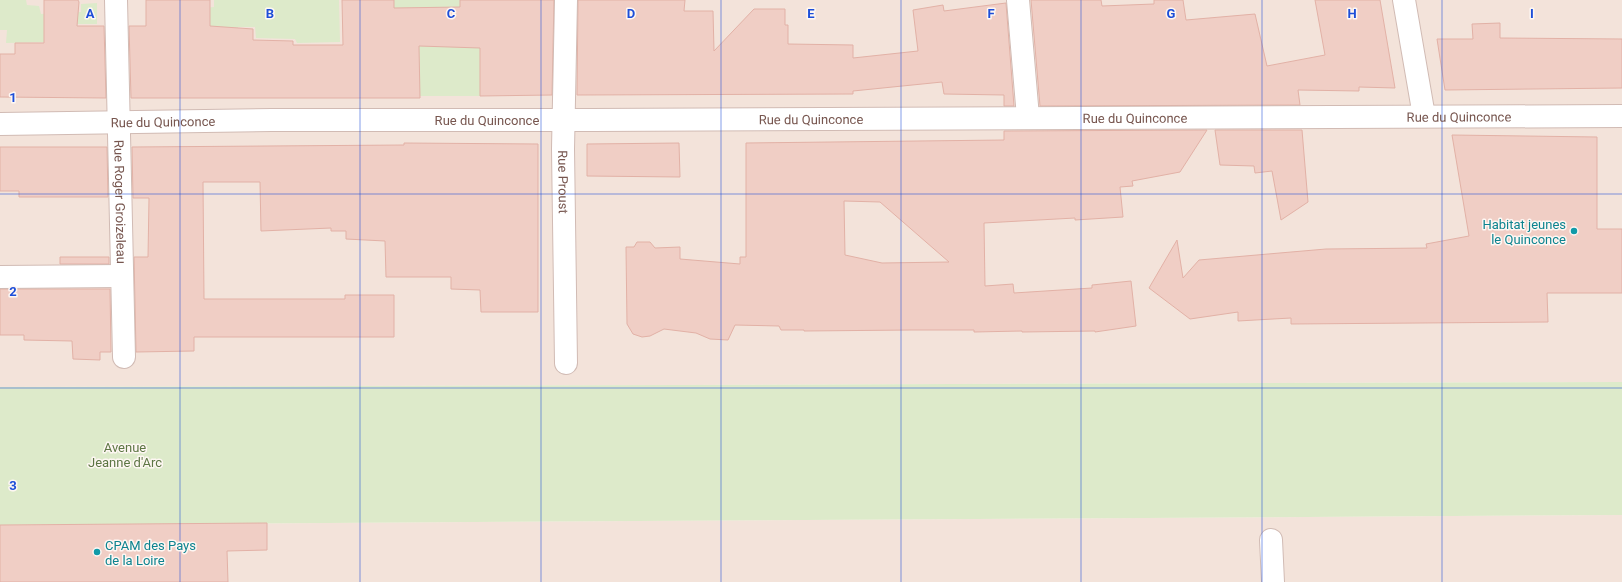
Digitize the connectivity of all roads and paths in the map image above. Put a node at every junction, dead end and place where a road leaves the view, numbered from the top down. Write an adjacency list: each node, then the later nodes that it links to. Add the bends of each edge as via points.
1 (116, 0): 9 (street, Rue Roger Groizeleau)
2 (566, 0): 8 (street, Rue Proust)
3 (1018, 0): 7 (street)
4 (1404, 0): 5 (street)
5 (1424, 116): 6 (street, Rue du Quinconce); 7 (street, Rue du Quinconce)
6 (1622, 116)
7 (1028, 117): 8 (street, Rue du Quinconce)
8 (564, 120): 9 (street, Rue du Quinconce); 14 (street, Rue Proust)
9 (119, 123): 10 (street, Rue du Quinconce); 11 (street, Rue Roger Groizeleau)
10 (0, 124)
11 (121, 276): 12 (street); 13 (street, Rue Roger Groizeleau)
12 (0, 277)
13 (124, 357)
14 (566, 363)
15 (1271, 540): 16 (street)
16 (1273, 582)

